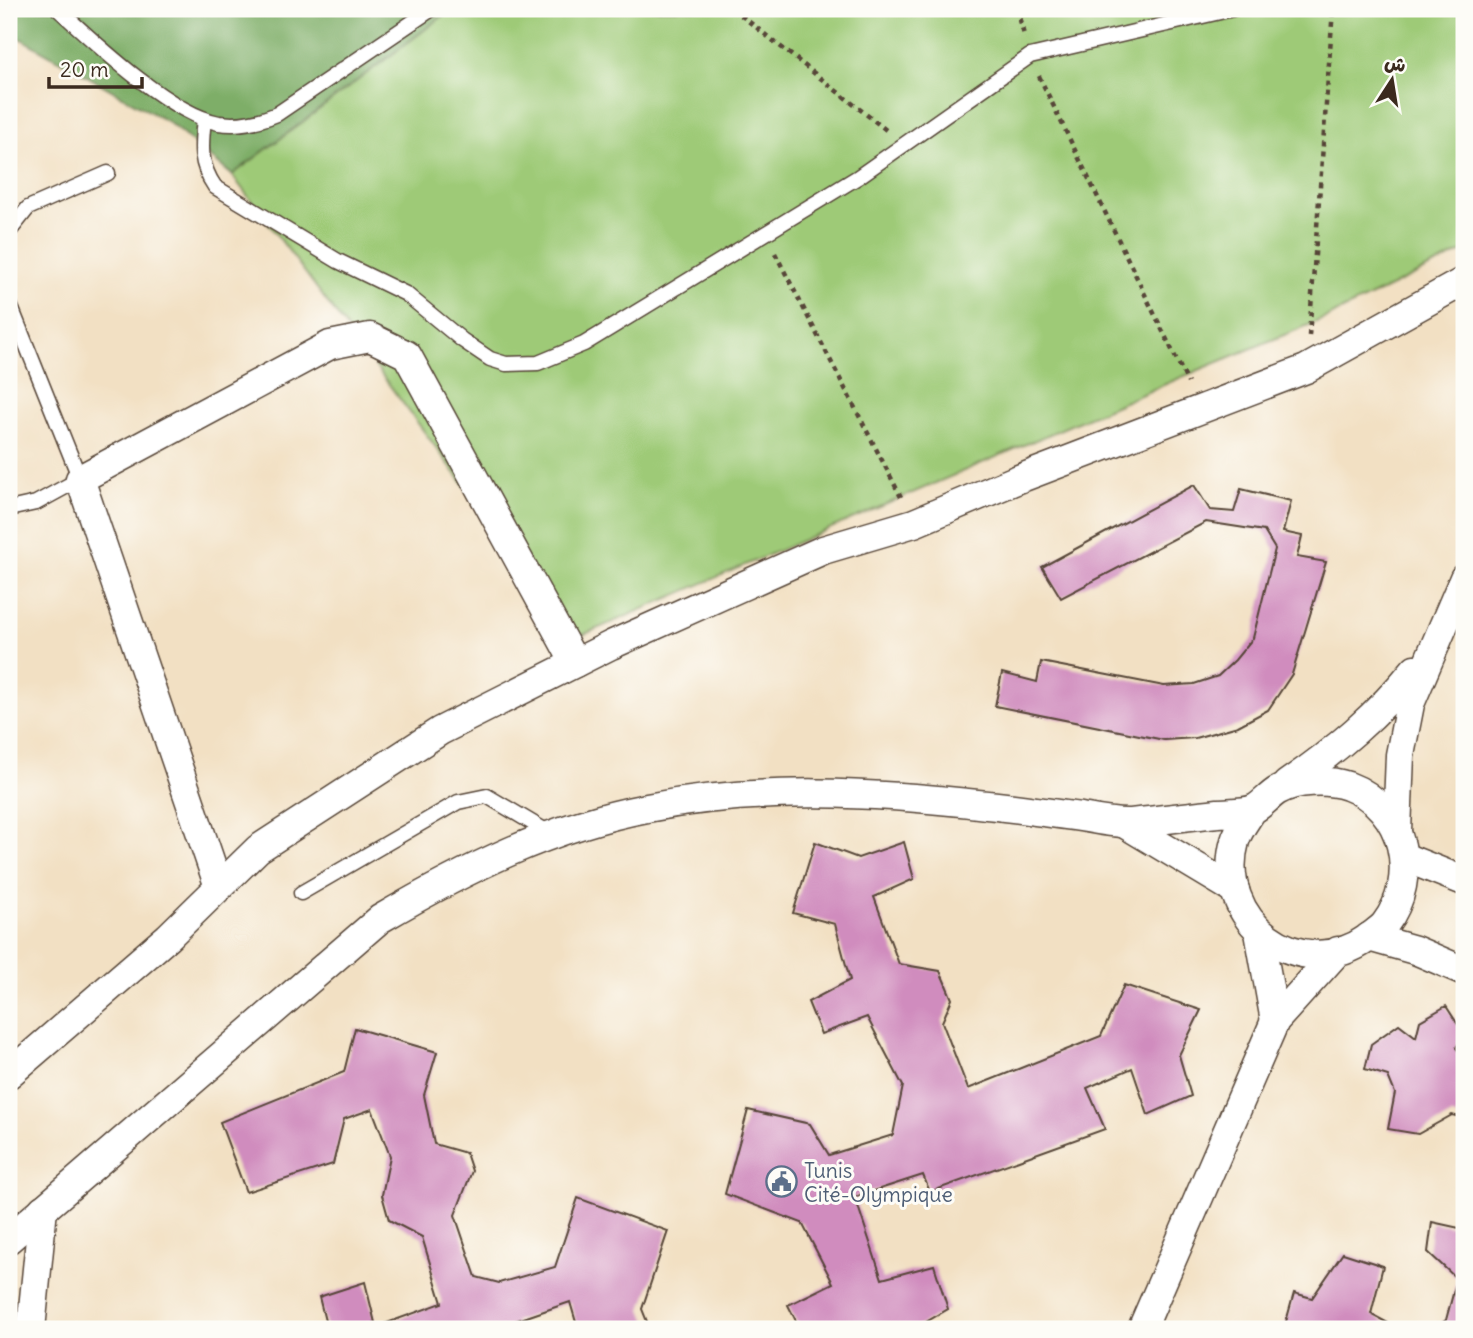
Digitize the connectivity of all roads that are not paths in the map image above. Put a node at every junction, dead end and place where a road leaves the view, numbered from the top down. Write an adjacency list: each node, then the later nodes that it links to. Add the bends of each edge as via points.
1 (58, 9): 4 (lane, via 130,71)
2 (432, 9): 4 (lane, via 277,114 254,123)
3 (1233, 9): 4 (lane, via 1030,56 858,177 584,344 538,363 506,365 477,352 406,294 338,261 215,187 202,159)
4 (204, 119)
5 (108, 173): 6 (lane, via 28,208)
6 (9, 232)
7 (1464, 281): 13 (street, via 1306,369 914,523 823,550)
8 (9, 302): 9 (lane)
9 (80, 479): 10 (lane, via 36,503); 13 (street, via 330,345 370,337 407,355); 21 (street)
10 (9, 509)
11 (1464, 578): 12 (street)
12 (1434, 645): 14 (street, via 1366,724); 17 (street, via 1403,733)
13 (575, 663): 21 (street, via 440,732 258,849)
14 (1281, 789): 15 (street); 17 (street, via 1314,781 1348,786 1377,803)
15 (1253, 809): 16 (street); 22 (street, via 1236,838 1231,872)
16 (1125, 824): 18 (street, via 1010,807 845,792 733,796 650,807 584,821); 22 (street)
17 (1397, 831): 19 (street)
18 (551, 834): 23 (lane, via 487,796 458,803); 30 (street, via 434,887 380,919)
19 (1406, 858): 20 (street); 25 (street, via 1401,898 1383,927)
20 (1464, 881)
21 (219, 887): 29 (street)
22 (1235, 890): 24 (street, via 1239,905)
23 (301, 893)
24 (1259, 932): 26 (street, via 1288,950 1322,955); 28 (street)
25 (1369, 937): 26 (street); 27 (street)
26 (1338, 951): 28 (street)
27 (1464, 971)
28 (1275, 1021): 33 (street)
29 (9, 1074)
30 (43, 1209): 31 (street); 32 (street)
31 (9, 1239)
32 (31, 1329)
33 (1142, 1329)

